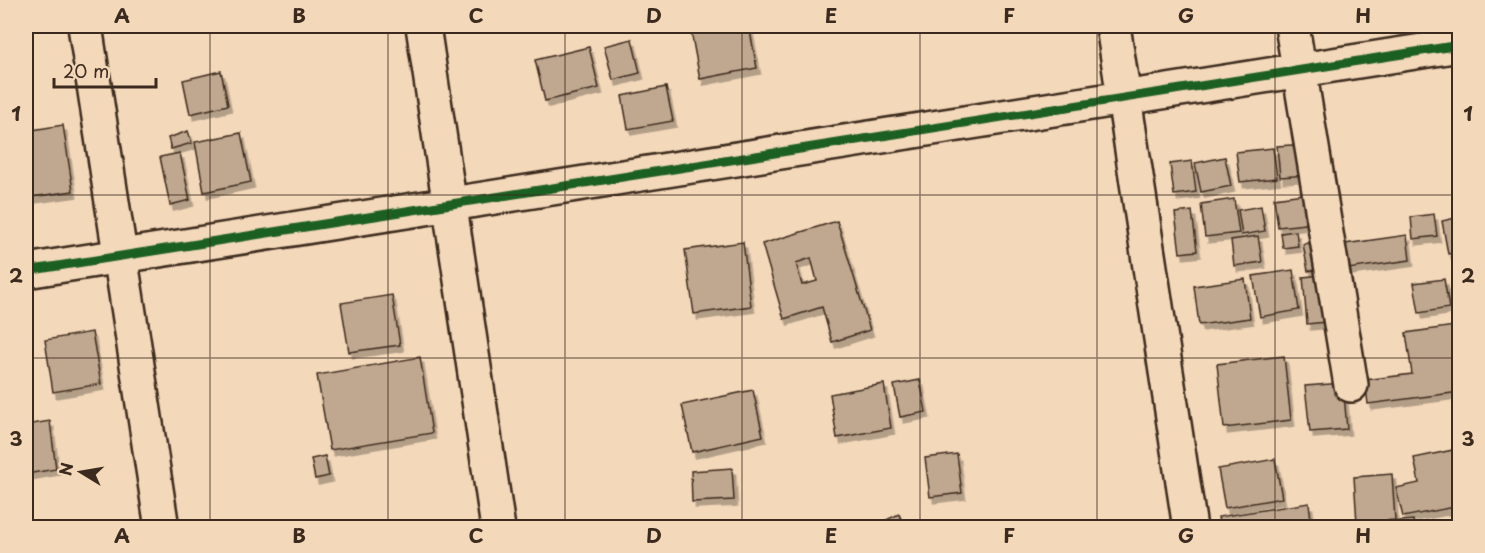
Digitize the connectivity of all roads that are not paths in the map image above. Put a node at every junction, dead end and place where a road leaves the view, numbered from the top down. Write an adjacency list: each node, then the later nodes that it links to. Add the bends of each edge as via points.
1 (85, 26): 9 (street)
2 (423, 26): 8 (street)
3 (1113, 26): 7 (street)
4 (1292, 26): 6 (street)
5 (1460, 45): 6 (street)
6 (1299, 69): 7 (street); 11 (street)
7 (1124, 95): 8 (street); 14 (street)
8 (450, 205): 9 (street); 13 (street)
9 (121, 256): 10 (street); 12 (street)
10 (26, 271)
11 (1351, 385)
12 (162, 528)
13 (498, 528)
14 (1190, 528)

